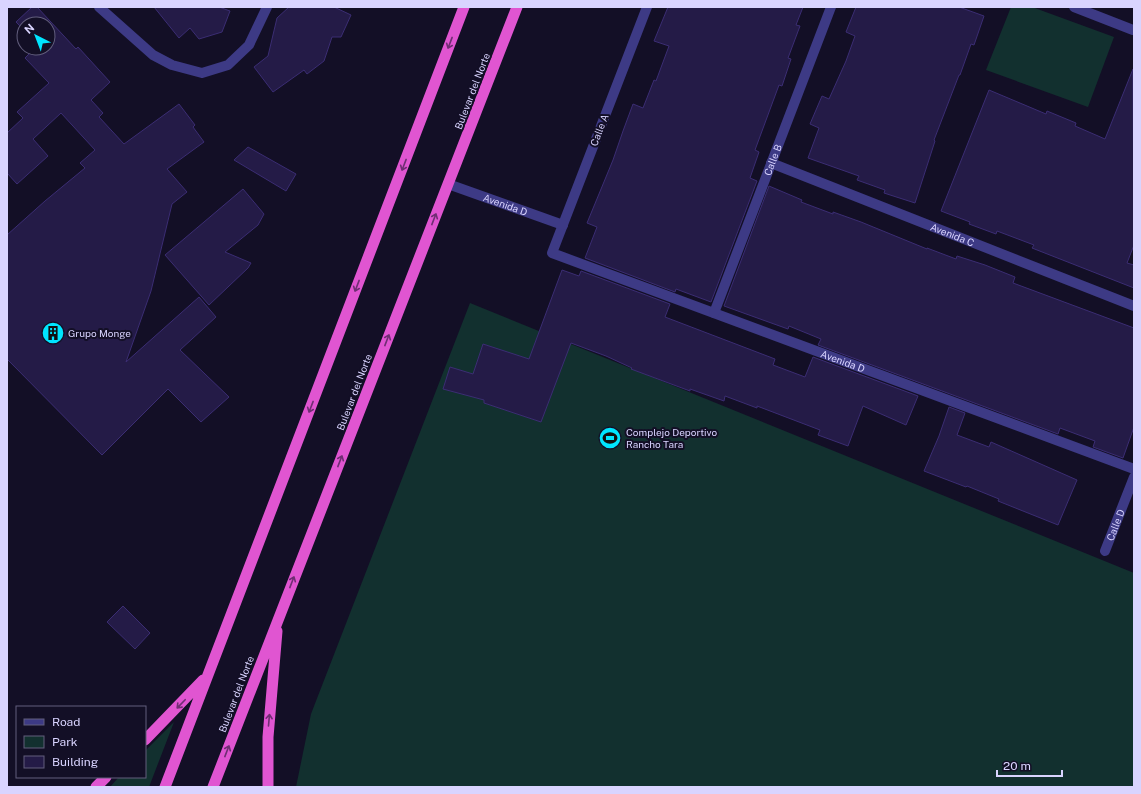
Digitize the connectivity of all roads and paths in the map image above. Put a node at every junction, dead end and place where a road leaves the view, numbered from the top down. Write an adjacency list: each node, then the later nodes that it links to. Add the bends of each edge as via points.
1 (99, 7): 2 (street, via 153,56 172,65 202,73 228,65 249,45)
2 (267, 7)
3 (464, 7): 19 (highway, one-way to 19)
4 (517, 7): 10 (highway, Bulevar del Norte)
5 (647, 7): 11 (street, Calle A)
6 (831, 7): 9 (street, Calle B)
7 (1074, 7): 8 (street)
8 (1133, 30)
9 (771, 163): 13 (street, Avenida C); 14 (street, Calle B)
10 (448, 184): 11 (street, Avenida D); 18 (highway, Bulevar del Norte, one-way to 10)
11 (563, 225): 12 (street, Calle A)
12 (552, 254): 14 (street, Avenida D)
13 (1134, 306)
14 (714, 313): 15 (street, Avenida D)
15 (1134, 469)
16 (1134, 477): 17 (street, Calle D)
17 (1105, 551)
18 (278, 618): 24 (highway, Bulevar del Norte, one-way to 18); 25 (highway, one-way to 18, via 268,737)
19 (208, 676): 20 (highway, one-way to 20); 23 (highway)
20 (146, 739)
21 (105, 778): 22 (highway)
22 (96, 787)
23 (165, 787)
24 (213, 787)
25 (268, 787)

